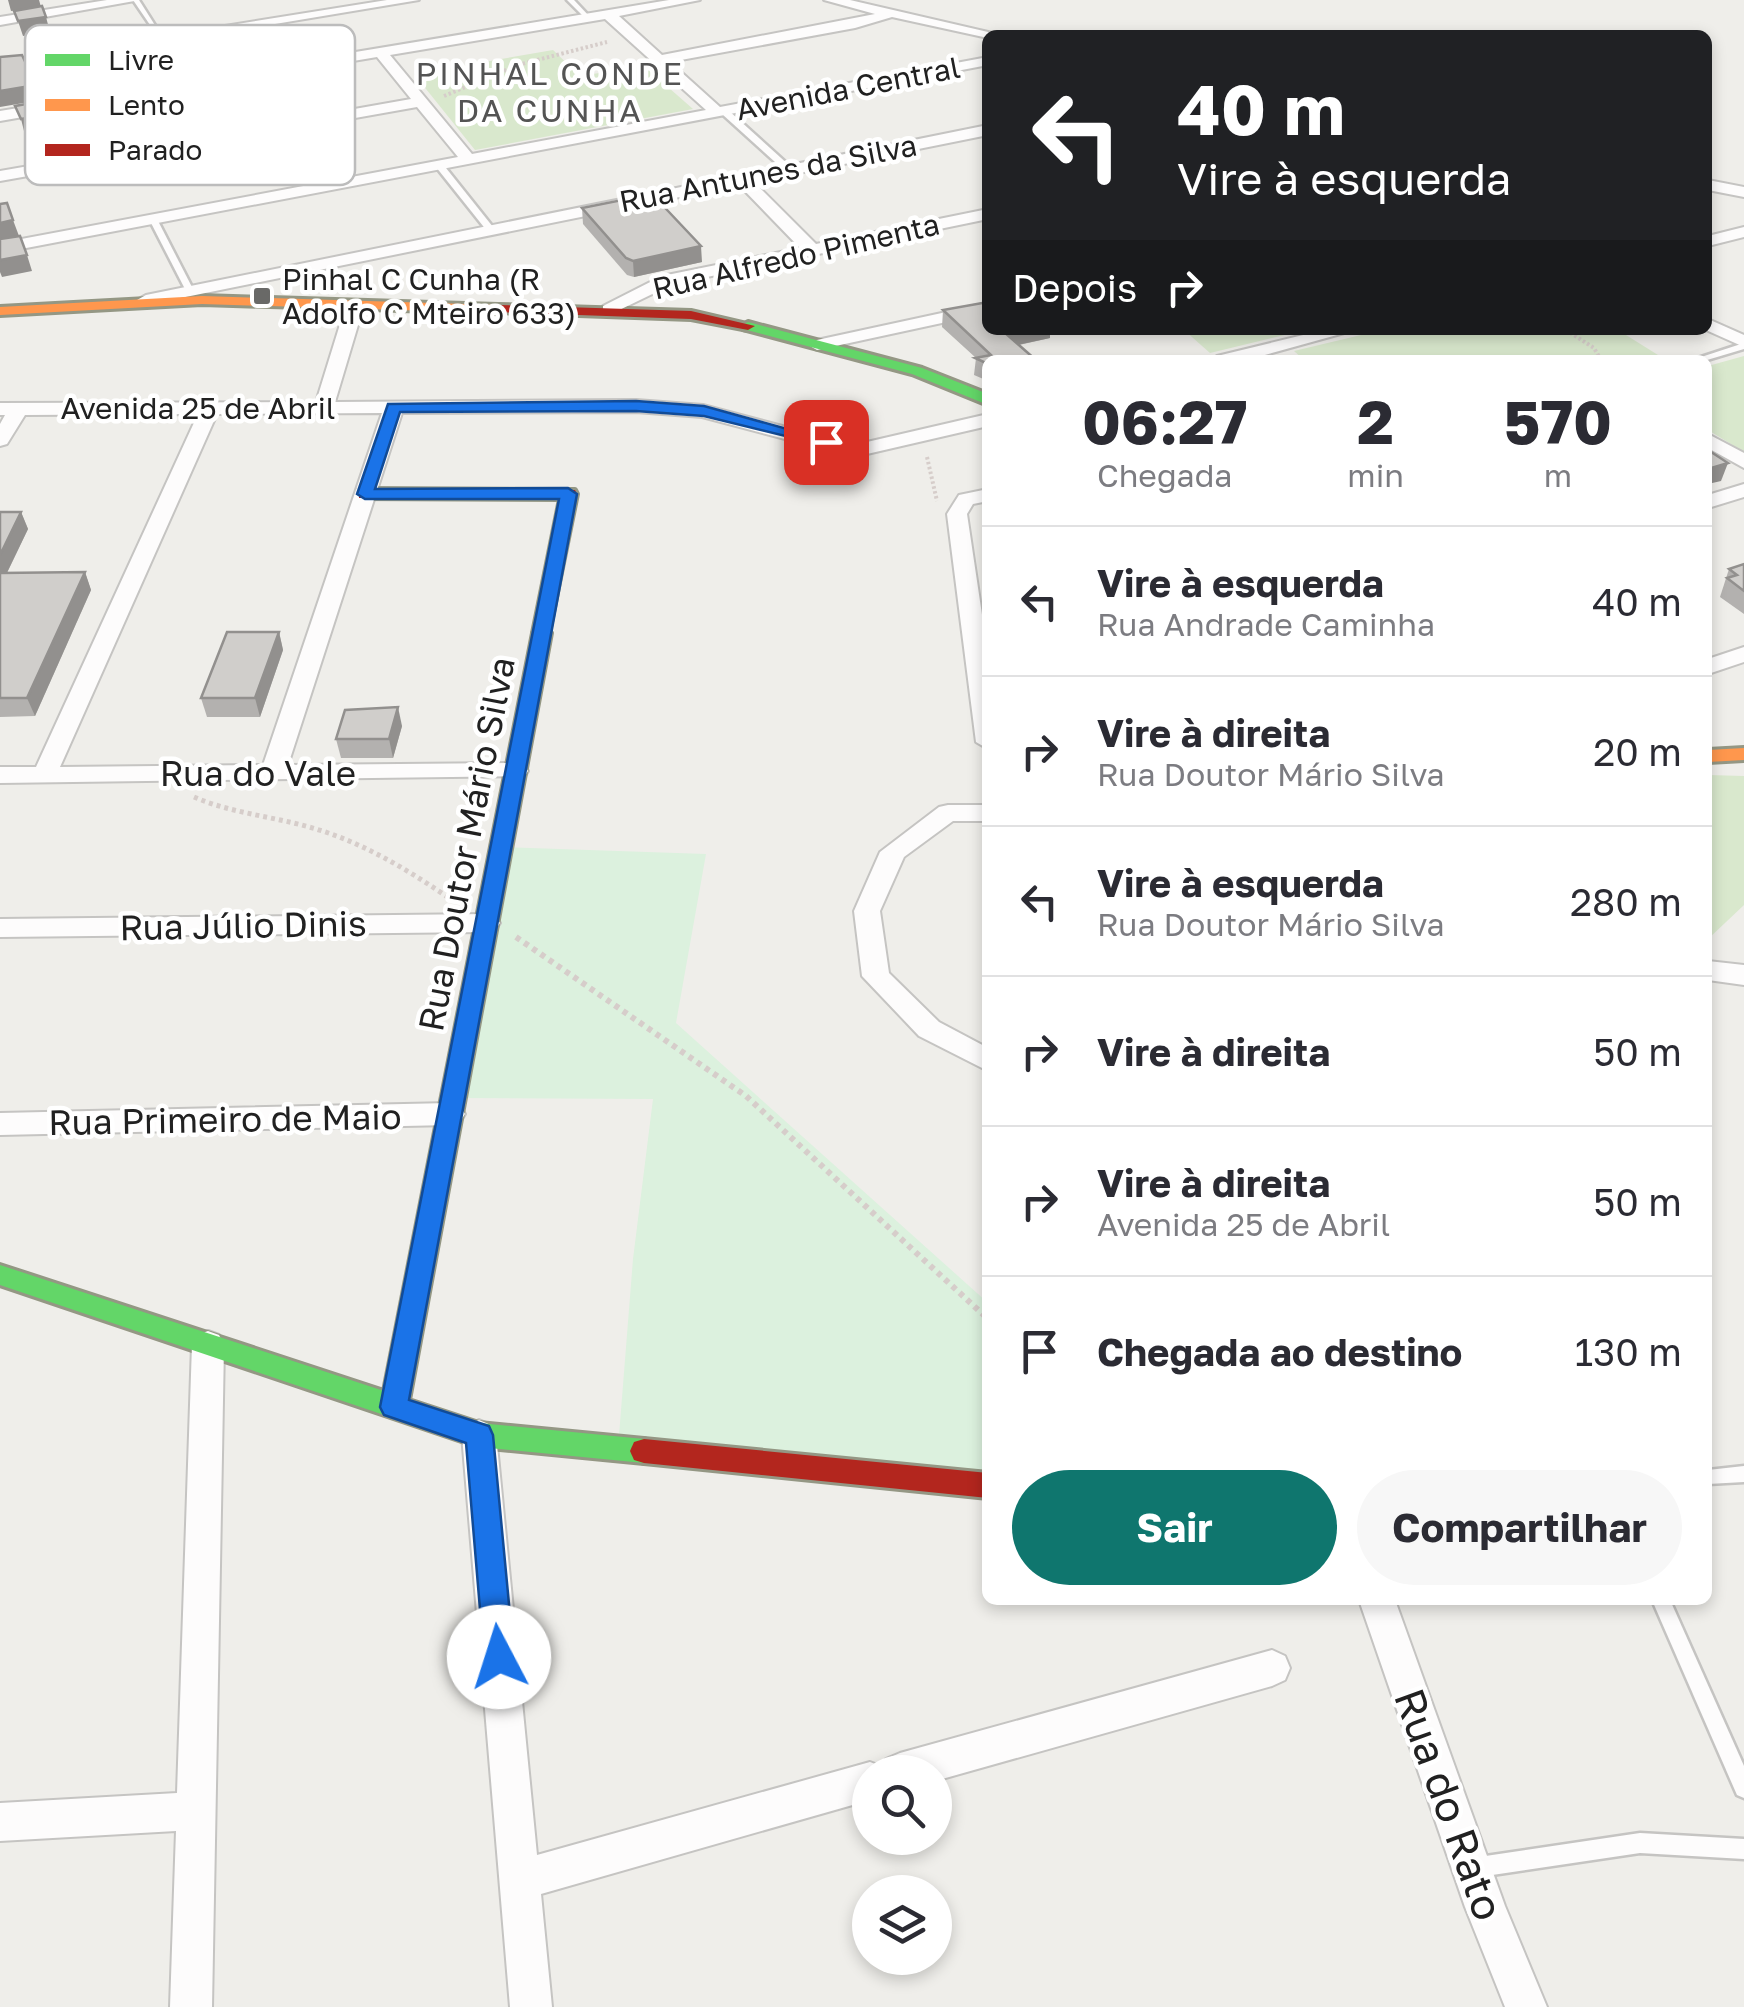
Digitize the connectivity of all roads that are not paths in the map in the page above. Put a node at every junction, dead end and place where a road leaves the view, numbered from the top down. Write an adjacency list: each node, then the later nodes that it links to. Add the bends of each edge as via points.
1 (134, 0): 6 (street); 12 (lane)
2 (412, 0): 11 (street)
3 (570, 0): 9 (lane)
4 (692, 0): 8 (street)
5 (830, 0): 7 (street)
6 (60, 6): 10 (street)
7 (892, 13): 14 (street); 17 (street)
8 (607, 14): 9 (street); 17 (street)
9 (587, 17): 15 (street)
10 (0, 21)
11 (266, 23): 13 (street)
12 (152, 25)
13 (254, 25)
14 (982, 32)
15 (380, 52): 16 (street); 21 (street)
16 (355, 56)
17 (658, 60): 23 (street)
18 (25, 62): 20 (street)
19 (982, 63): 23 (street, Avenida Central)
20 (0, 66)
21 (421, 103): 24 (street); 27 (street)
22 (25, 112): 25 (street)
23 (722, 112): 27 (street, Avenida Central); 29 (lane)
24 (355, 114)
25 (0, 116)
26 (982, 131): 29 (street, Rua Antunes da Silva)
27 (468, 159): 28 (street, Avenida Central)
28 (439, 165): 33 (street, Avenida Central); 39 (lane)
29 (788, 168): 32 (street, Rua Antunes da Silva)
30 (25, 172): 31 (street)
31 (0, 176)
32 (741, 178): 39 (street, Rua Antunes da Silva); 43 (street)
33 (355, 181)
34 (333, 185): 38 (street, Avenida Central)
35 (1712, 186): 36 (street)
36 (1744, 192)
37 (982, 215): 43 (street, Rua Alfredo Pimenta)
38 (154, 219): 42 (street, Avenida Central); 44 (lane)
39 (490, 230): 44 (street, Rua Antunes da Silva)
40 (1744, 232): 41 (street)
41 (1712, 240)
42 (0, 248)
43 (811, 249): 48 (street, Rua Alfredo Pimenta, via 668,280)
44 (190, 291): 45 (street, Rua Antunes da Silva)
45 (138, 302): 46 (street); 49 (street)
46 (356, 305): 48 (street); 60 (street)
47 (982, 309): 53 (street)
48 (609, 310): 53 (street, via 713,318)
49 (0, 312)
50 (1712, 326): 52 (street)
51 (1326, 335): 54 (street)
52 (1744, 344): 55 (lane)
53 (817, 345): 56 (street, via 917,371)
54 (1244, 355)
55 (1712, 355)
56 (982, 398)
57 (394, 407): 60 (street, Avenida 25 de Abril); 61 (street, Avenida 25 de Abril, via 704,411 867,448); 66 (street)
58 (10, 408): 59 (street, Avenida 25 de Abril); 62 (street)
59 (210, 408): 60 (street, Avenida 25 de Abril); 79 (street)
60 (324, 408)
61 (982, 422)
62 (0, 440)
63 (1712, 442): 64 (street)
64 (1744, 462)
65 (1744, 490): 68 (street)
66 (365, 494): 76 (street, Rua Doutor Mário Silva, via 568,494); 77 (street)
67 (982, 496): 70 (street, via 958,507)
68 (1712, 501)
69 (981, 535): 70 (street)
70 (962, 554): 73 (street)
71 (1744, 654): 72 (street)
72 (1712, 666)
73 (982, 699)
74 (1744, 754): 75 (street)
75 (1712, 756)
76 (516, 770): 77 (street, Rua do Vale); 81 (street, Rua Doutor Mário Silva)
77 (274, 773): 79 (street, Rua do Vale)
78 (0, 774): 79 (street, Rua do Vale)
79 (45, 774)
80 (982, 814): 85 (street, via 948,814 892,852 867,911 876,976 929,1029)
81 (487, 923): 82 (street, Rua Júlio Dinis); 86 (street, Rua Doutor Mário Silva)
82 (0, 928)
83 (1712, 971): 84 (street)
84 (1744, 974)
85 (982, 1058)
86 (450, 1114): 87 (street, Rua Primeiro de Maio); 90 (street, Rua Doutor Mário Silva)
87 (0, 1124)
88 (0, 1275): 89 (street)
89 (208, 1345): 90 (street); 101 (street)
90 (394, 1407): 91 (street)
91 (479, 1435): 94 (street); 105 (street)
92 (1744, 1474): 93 (lane)
93 (1712, 1477)
94 (982, 1485)
95 (1379, 1605): 104 (street, Rua do Rato)
96 (1664, 1605): 100 (lane)
97 (1272, 1668): 98 (street)
98 (952, 1757)
99 (852, 1786): 105 (street)
100 (1744, 1788)
101 (196, 1811): 102 (street); 106 (street)
102 (0, 1822)
103 (1744, 1849): 104 (lane, via 1640,1843)
104 (1470, 1868): 108 (street, Rua do Rato)
105 (519, 1880): 107 (street)
106 (190, 2007)
107 (531, 2007)
108 (1526, 2007)

